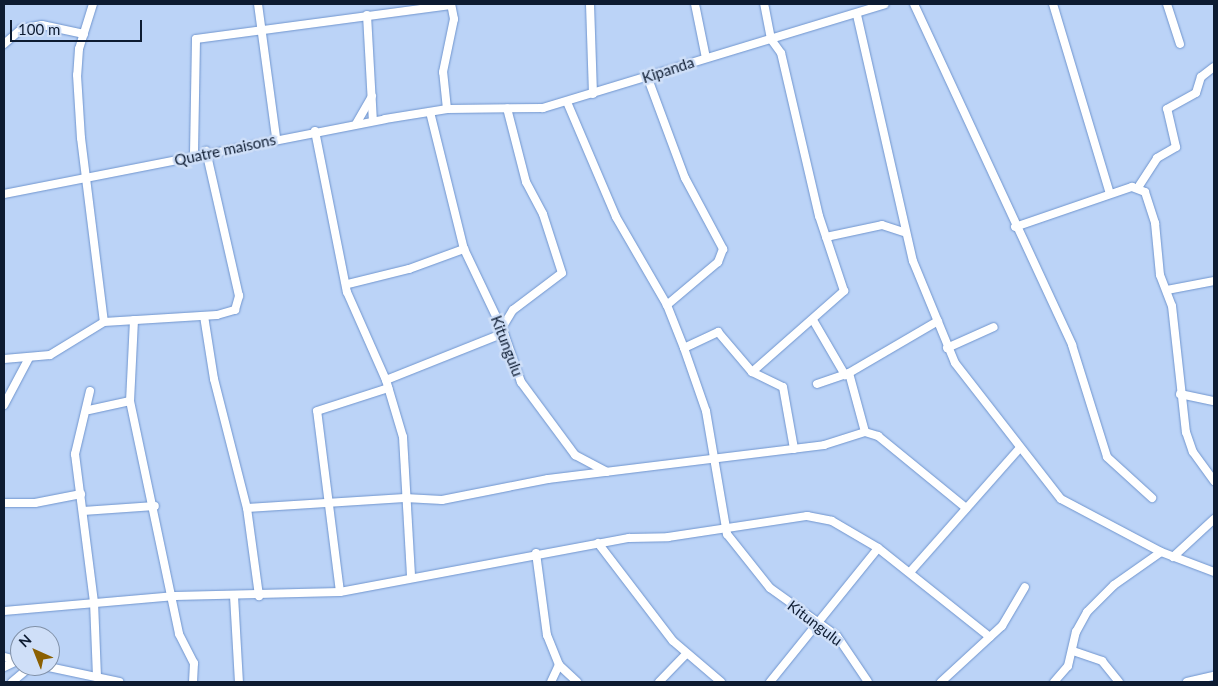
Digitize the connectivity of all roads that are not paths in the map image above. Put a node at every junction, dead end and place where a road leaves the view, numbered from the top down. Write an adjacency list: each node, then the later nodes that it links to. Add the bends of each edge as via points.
1 (93, 4): 14 (street)
2 (258, 4): 13 (street)
3 (451, 4): 11 (street); 25 (street, via 454,19 443,72)
4 (590, 4): 21 (street)
5 (695, 4): 18 (street)
6 (764, 4): 15 (street)
7 (885, 4): 12 (street, Kipanda)
8 (914, 4): 37 (street)
9 (1053, 4): 36 (street)
10 (1167, 4): 17 (street)
11 (367, 15): 13 (street); 22 (street)
12 (857, 15): 15 (street, Kipanda); 38 (street)
13 (260, 28): 30 (street); 32 (street, via 196,39)
14 (84, 34): 16 (street, via 42,25 21,29); 33 (street, via 78,75 80,138)
15 (771, 39): 18 (street, Kipanda); 39 (street, via 780,47)
16 (4, 44)
17 (1180, 44)
18 (706, 58): 20 (street, Kipanda)
19 (1214, 67): 34 (street, via 1201,77 1196,93 1167,109 1176,148 1157,158)
20 (647, 76): 21 (street, Kipanda); 44 (street, via 685,178 723,249 718,262)
21 (593, 94): 23 (street, Kipanda)
22 (372, 96): 27 (street); 28 (street)
23 (566, 102): 24 (street, Kipanda, via 526,110); 44 (street, Kitungulu, via 625,235)
24 (508, 108): 25 (street, Kipanda); 51 (street, via 526,182 543,214 562,273 518,304)
25 (447, 109): 26 (street, Quatre maisons)
26 (430, 112): 27 (street, Quatre maisons); 40 (street, Kitungulu)
27 (373, 121): 28 (street, Quatre maisons)
28 (356, 124): 29 (street, Quatre maisons)
29 (315, 131): 30 (street, Quatre maisons); 42 (street, via 327,208)
30 (276, 138): 31 (street, Quatre maisons)
31 (206, 151): 32 (street, Quatre maisons); 45 (street, via 239,299 235,310)
32 (194, 154): 33 (street, Quatre maisons, via 132,172)
33 (89, 179): 35 (street, Quatre maisons); 49 (street)
34 (1139, 186): 36 (street); 43 (street, via 1153,215 1158,269)
35 (4, 194)
36 (1110, 194): 37 (street)
37 (1015, 227): 76 (street, via 1072,345 1107,457)
38 (906, 233): 39 (street, via 882,225); 48 (street, via 919,280)
39 (826, 237): 47 (street, via 844,291)
40 (464, 249): 42 (street, via 409,269); 51 (street, Kitungulu)
41 (1214, 281): 43 (street)
42 (348, 284): 58 (street, via 350,298)
43 (1167, 290): 61 (street)
44 (667, 305): 52 (street, Kitungulu)
45 (204, 316): 46 (street); 80 (street, via 214,379)
46 (134, 320): 49 (street); 62 (street)
47 (813, 320): 56 (street); 57 (street)
48 (938, 321): 53 (street); 57 (street)
49 (104, 322): 54 (street, via 63,349)
50 (994, 326): 53 (street)
51 (503, 330): 58 (street); 69 (street, Kitungulu, via 521,382)
52 (684, 348): 56 (street, via 718,332); 70 (street, Kitungulu, via 706,411)
53 (947, 348): 67 (street, via 970,386)
54 (29, 358): 55 (street); 64 (street)
55 (4, 359)
56 (752, 372): 68 (street, via 783,387)
57 (847, 374): 59 (street); 66 (street)
58 (387, 384): 75 (street, via 405,449); 77 (street, via 317,411)
59 (817, 384)
60 (90, 391): 65 (street)
61 (1180, 394): 63 (street); 73 (street, via 1188,442)
62 (130, 401): 65 (street); 79 (street)
63 (1214, 401)
64 (4, 405)
65 (89, 410): 74 (street, via 76,447)
66 (866, 432): 68 (street); 81 (street, via 878,436)
67 (1020, 448): 81 (street); 87 (street, via 1061,499)
68 (794, 449): 70 (street)
69 (580, 458): 71 (street, Kitungulu); 72 (street)
70 (716, 461): 71 (street); 84 (street, Kitungulu)
71 (607, 472): 72 (street)
72 (581, 475): 75 (street, via 442,500)
73 (1214, 481)
74 (81, 494): 78 (street); 82 (street)
75 (405, 498): 77 (street); 92 (street)
76 (1152, 498)
77 (330, 501): 80 (street); 94 (street)
78 (4, 503)
79 (155, 506): 82 (street); 95 (street)
80 (248, 508): 97 (street)
81 (966, 508): 90 (street)
82 (83, 511): 98 (street)
83 (1214, 519): 89 (street)
84 (723, 525): 85 (street, via 668,537); 86 (street, via 785,522 807,516 832,521); 100 (street, Kitungulu, via 742,558 770,588)
85 (598, 543): 88 (street); 103 (street)
86 (878, 548): 90 (street); 100 (street, via 820,615)
87 (1161, 552): 89 (street); 102 (street, via 1114,585 1087,612 1078,626)
88 (536, 553): 92 (street); 104 (street, via 546,636)
89 (1173, 557): 91 (street)
90 (911, 571): 101 (street)
91 (1214, 572)
92 (411, 577): 94 (street)
93 (1025, 588): 101 (street, via 1010,616)
94 (340, 592): 97 (street)
95 (175, 596): 96 (street); 98 (street); 109 (street, via 179,634 194,664)
96 (234, 596): 97 (street); 110 (street)
97 (258, 596)
98 (94, 602): 99 (street); 107 (street)
99 (4, 611)
100 (820, 624): 115 (street); 116 (street, Kitungulu, via 852,653)
101 (990, 637): 117 (street)
102 (1073, 651): 118 (street); 119 (street, via 1102,661)
103 (686, 654): 113 (street); 114 (street, via 701,661)
104 (559, 665): 111 (street); 112 (street)
105 (60, 669): 107 (street)
106 (1214, 676): 120 (street)
107 (98, 677): 108 (street)
108 (113, 682)
109 (192, 682)
110 (239, 682)
111 (551, 682)
112 (577, 682)
113 (659, 682)
114 (722, 682)
115 (770, 682)
116 (868, 682)
117 (941, 682)
118 (1054, 682)
119 (1119, 682)
120 (1187, 682)

